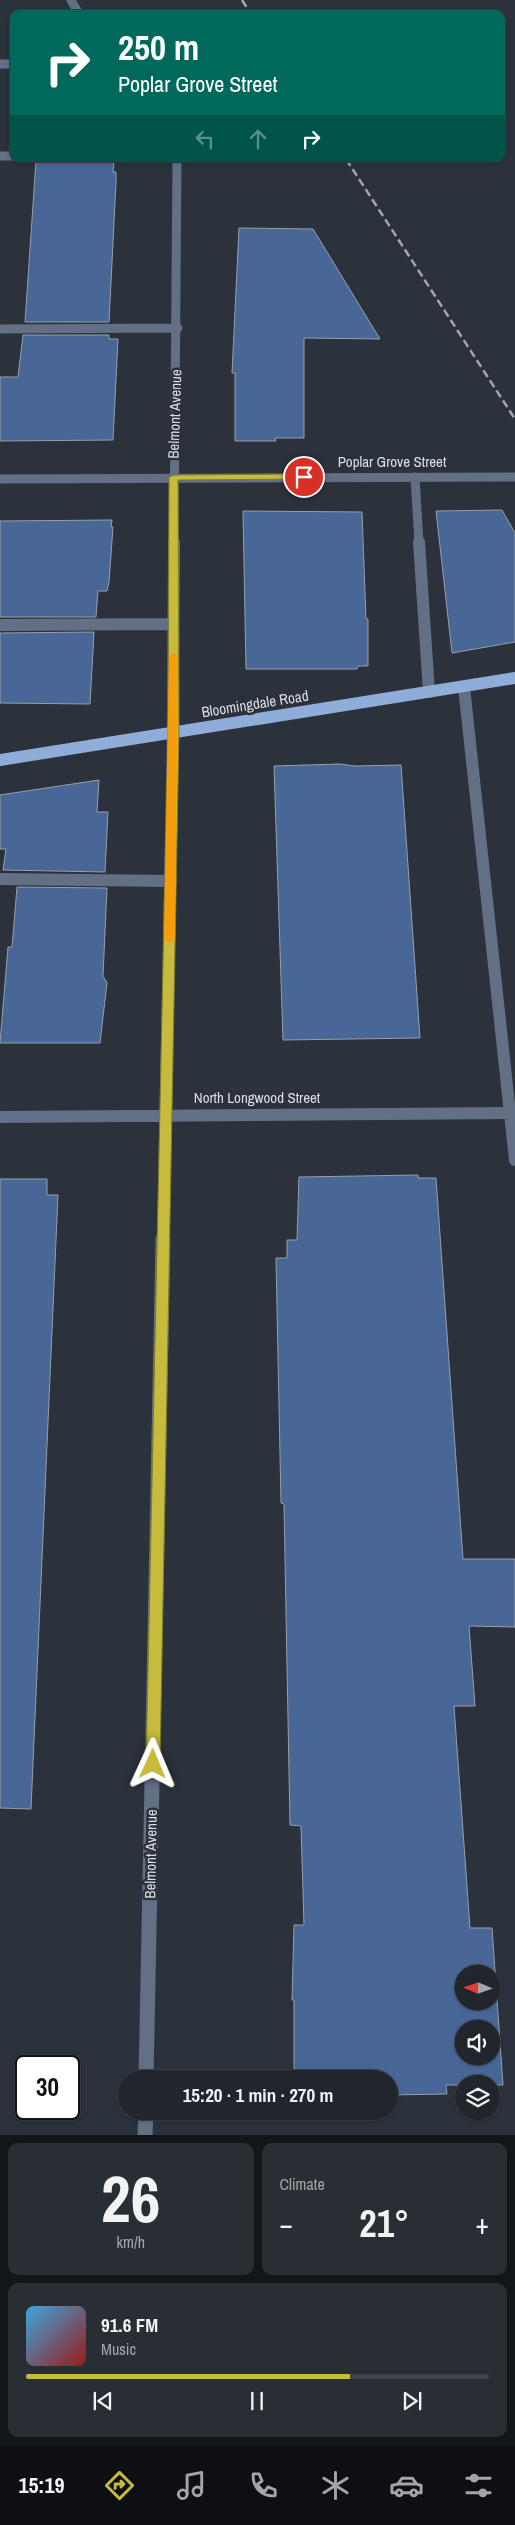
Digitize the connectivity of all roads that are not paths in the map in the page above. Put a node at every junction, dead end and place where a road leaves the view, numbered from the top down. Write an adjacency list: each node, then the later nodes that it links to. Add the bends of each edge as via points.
1 (177, 162): 2 (street, Belmont Avenue)
2 (178, 328): 3 (street); 4 (street, Belmont Avenue)
3 (0, 329)
4 (174, 477): 5 (street, Poplar Grove Street); 7 (street, Poplar Grove Street); 8 (street, Belmont Avenue)
5 (415, 477): 6 (street, Poplar Grove Street); 12 (street)
6 (515, 477)
7 (0, 479)
8 (173, 624): 9 (street); 13 (street, Belmont Avenue)
9 (0, 625)
10 (515, 678): 11 (main road, Bloomingdale Road)
11 (464, 686): 12 (main road, Bloomingdale Road); 17 (street)
12 (429, 692): 13 (main road, Bloomingdale Road)
13 (174, 732): 14 (main road, Bloomingdale Road); 16 (street, Belmont Avenue)
14 (0, 760)
15 (0, 880): 16 (street)
16 (171, 881): 18 (street, Belmont Avenue)
17 (512, 1113): 18 (street, North Longwood Street); 20 (street)
18 (167, 1115): 19 (street, North Longwood Street); 21 (street, Belmont Avenue)
19 (0, 1117)
20 (515, 1160)
21 (146, 2070)
22 (146, 2120): 23 (street)
23 (145, 2135)

